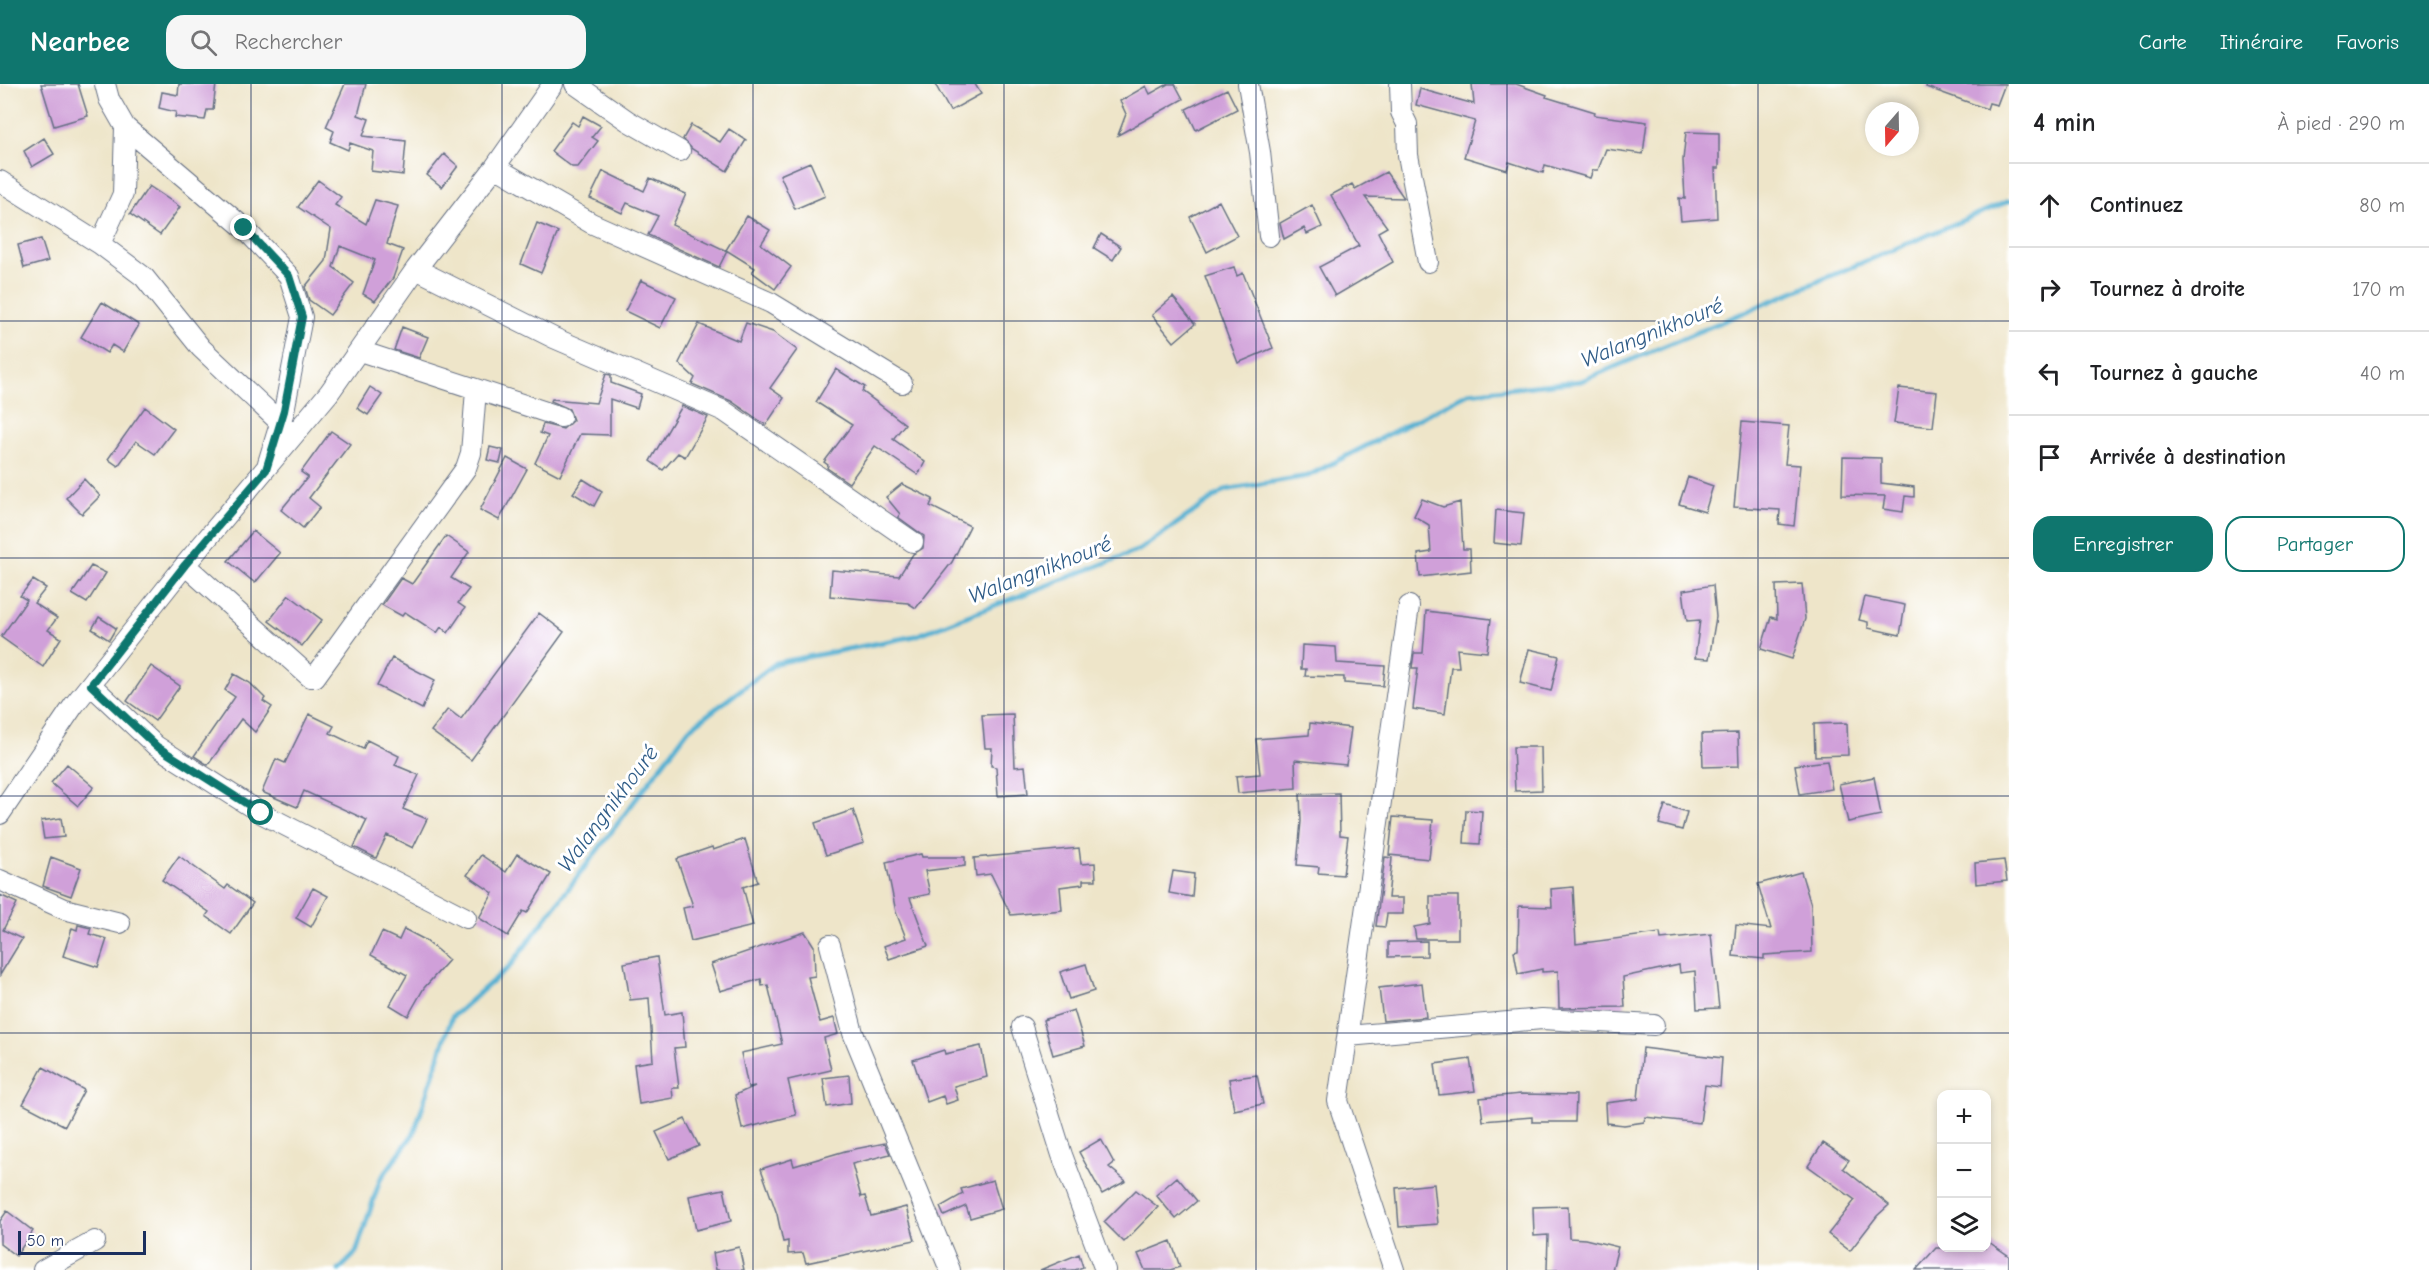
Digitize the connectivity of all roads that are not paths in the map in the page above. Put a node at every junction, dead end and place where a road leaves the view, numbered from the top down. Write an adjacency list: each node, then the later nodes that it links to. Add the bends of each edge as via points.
1 (105, 84): 6 (street)
2 (553, 84): 8 (street)
3 (575, 84): 7 (street)
4 (1248, 84): 10 (street)
5 (1400, 84): 12 (street, via 1401,112 1407,124 1408,155)
6 (125, 128): 11 (street, via 123,194); 18 (street, via 244,228 289,276 302,317)
7 (680, 151)
8 (495, 167): 13 (street); 15 (street, via 591,223 771,303)
9 (0, 181): 11 (street)
10 (1269, 236)
11 (100, 244): 18 (street, via 144,277 201,348)
12 (1428, 262)
13 (416, 269): 14 (street); 19 (street, via 554,338 724,411)
14 (360, 351): 16 (street); 18 (street)
15 (902, 383)
16 (476, 390): 17 (street); 20 (street, via 471,453 466,468 315,677 310,677)
17 (561, 417)
18 (288, 429): 20 (street, via 266,470)
19 (913, 542)
20 (185, 565): 22 (street)
21 (1409, 606): 30 (street)
22 (91, 685): 23 (street); 25 (street, via 156,746 261,813)
23 (0, 814)
24 (0, 880): 26 (street, via 64,909)
25 (466, 918)
26 (120, 922)
27 (830, 945): 33 (street, via 853,1033)
28 (1654, 1025): 30 (street, via 1542,1019)
29 (1022, 1027): 34 (street, via 1062,1155)
30 (1348, 1036): 35 (street, via 1338,1101)
31 (95, 1241): 32 (street)
32 (43, 1270)
33 (950, 1270)
34 (1105, 1270)
35 (1394, 1270)

